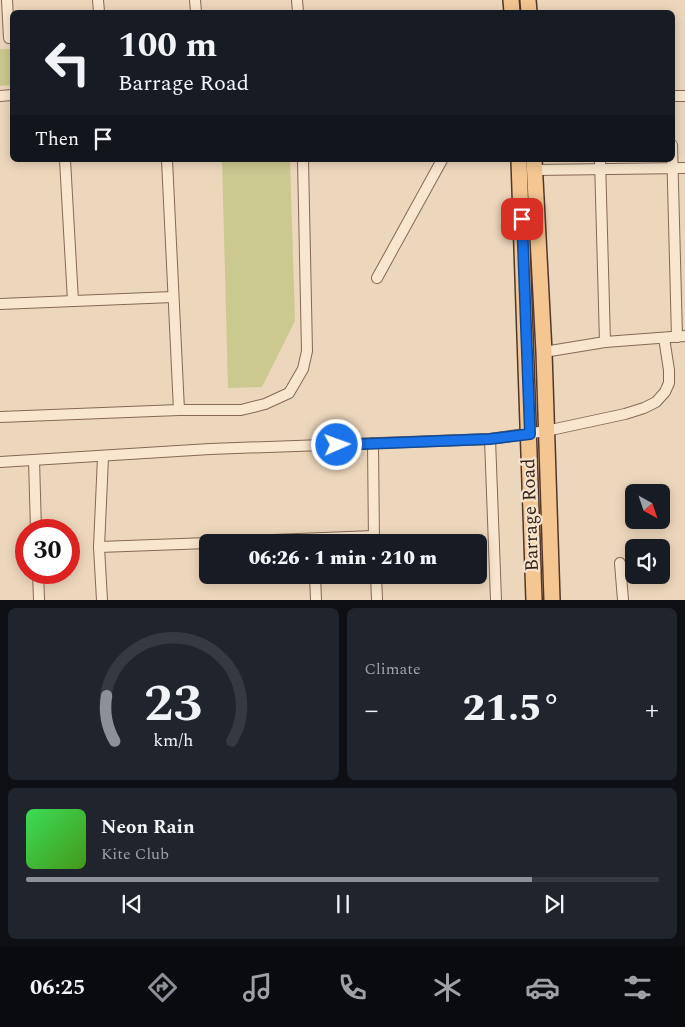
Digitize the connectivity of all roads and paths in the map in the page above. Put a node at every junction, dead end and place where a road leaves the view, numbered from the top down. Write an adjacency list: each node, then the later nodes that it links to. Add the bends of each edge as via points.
1 (7, 0): 2 (street)
2 (9, 38)
3 (65, 162): 15 (street)
4 (167, 162): 14 (street)
5 (304, 162): 21 (street, via 307,351 303,369 289,393 265,404 241,410)
6 (441, 162): 13 (street)
7 (519, 162): 24 (main road, Barrage Road)
8 (673, 162): 11 (street)
9 (535, 165): 10 (street); 20 (main road, Barrage Road)
10 (600, 165): 11 (street); 19 (street)
11 (673, 168): 12 (street); 17 (street)
12 (685, 168)
13 (377, 278)
14 (173, 297): 15 (street); 21 (street)
15 (73, 301): 16 (street)
16 (0, 304)
17 (681, 337): 18 (street)
18 (664, 338): 19 (street); 23 (street, via 669,382 656,402 625,414)
19 (605, 342): 20 (street)
20 (544, 352): 23 (main road, Barrage Road)
21 (179, 410): 22 (street)
22 (0, 417)
23 (546, 431): 24 (street); 44 (main road, Barrage Road)
24 (530, 434): 25 (street); 43 (main road, Barrage Road)
25 (490, 439): 26 (street); 42 (street)
26 (373, 443): 27 (street); 31 (street)
27 (103, 457): 28 (street); 33 (street)
28 (34, 460): 29 (street); 30 (street)
29 (0, 462)
30 (36, 519)
31 (374, 534)
32 (199, 543): 33 (street)
33 (100, 547): 39 (street)
34 (620, 563): 45 (street)
35 (38, 584): 38 (street)
36 (315, 584): 40 (street)
37 (376, 584): 41 (street)
38 (39, 600)
39 (102, 600)
40 (316, 600)
41 (377, 600)
42 (496, 600)
43 (534, 600)
44 (552, 600)
45 (623, 600)

